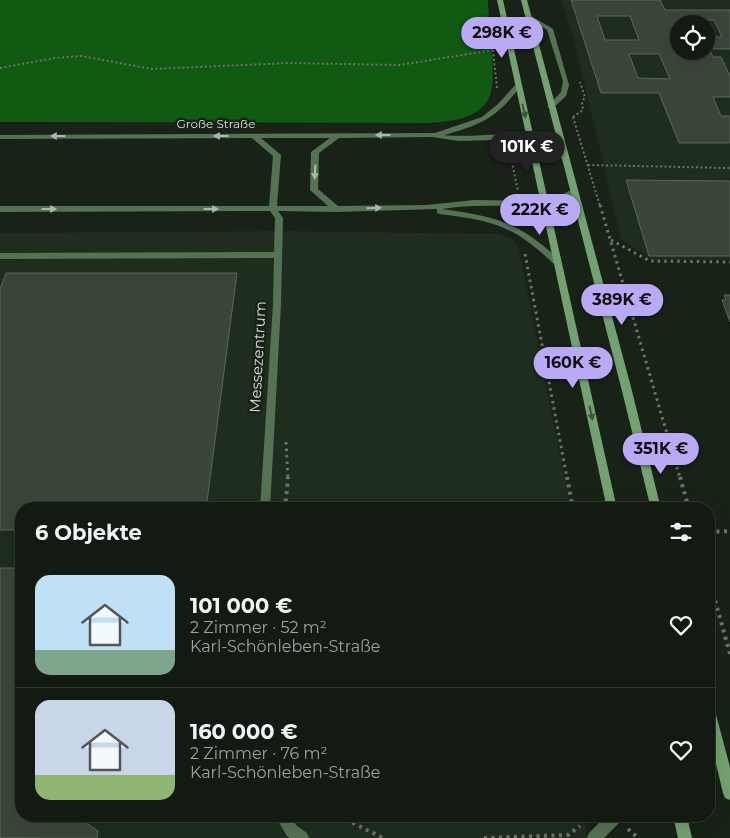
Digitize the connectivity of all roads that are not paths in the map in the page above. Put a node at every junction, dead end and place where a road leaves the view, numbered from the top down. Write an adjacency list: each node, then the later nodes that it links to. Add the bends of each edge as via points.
1 (500, 0): 4 (main road)
2 (524, 0): 3 (main road)
3 (528, 16): 5 (main road); 5 (lane, via 550,29 566,81 564,94)
4 (518, 84): 6 (lane, Große Straße, via 504,105 484,120); 10 (main road, one-way to 10)
5 (552, 106): 11 (main road)
6 (432, 135): 9 (lane, Große Straße, one-way to 9); 10 (lane, Große Straße, via 459,139)
7 (0, 136): 8 (lane, Große Straße, one-way to 7)
8 (254, 136): 9 (lane, Große Straße); 16 (lane, Messezentrum, via 277,155)
9 (337, 136): 17 (lane, one-way to 17, via 316,152 314,190)
10 (530, 137): 11 (lane, Große Straße, via 547,142); 13 (main road)
11 (565, 157): 12 (main road)
12 (574, 192): 13 (lane); 23 (main road)
13 (545, 204): 14 (lane, via 474,203); 20 (main road)
14 (427, 208): 17 (lane, one-way to 14); 20 (lane, via 486,217 508,225 531,238)
15 (0, 209): 16 (lane, one-way to 16)
16 (273, 209): 17 (lane); 18 (lane, Messezentrum, via 279,218)
17 (337, 209)
18 (278, 255): 19 (lane); 21 (lane, Messezentrum)
19 (0, 256)
20 (558, 263): 22 (main road, one-way to 22)
21 (265, 502)
22 (610, 502)
23 (654, 502)
24 (715, 735): 25 (main road)
25 (730, 793)
26 (286, 822): 29 (lane)
27 (610, 822): 30 (lane)
28 (681, 822): 31 (main road)
29 (302, 838)
30 (594, 838)
31 (685, 838)

